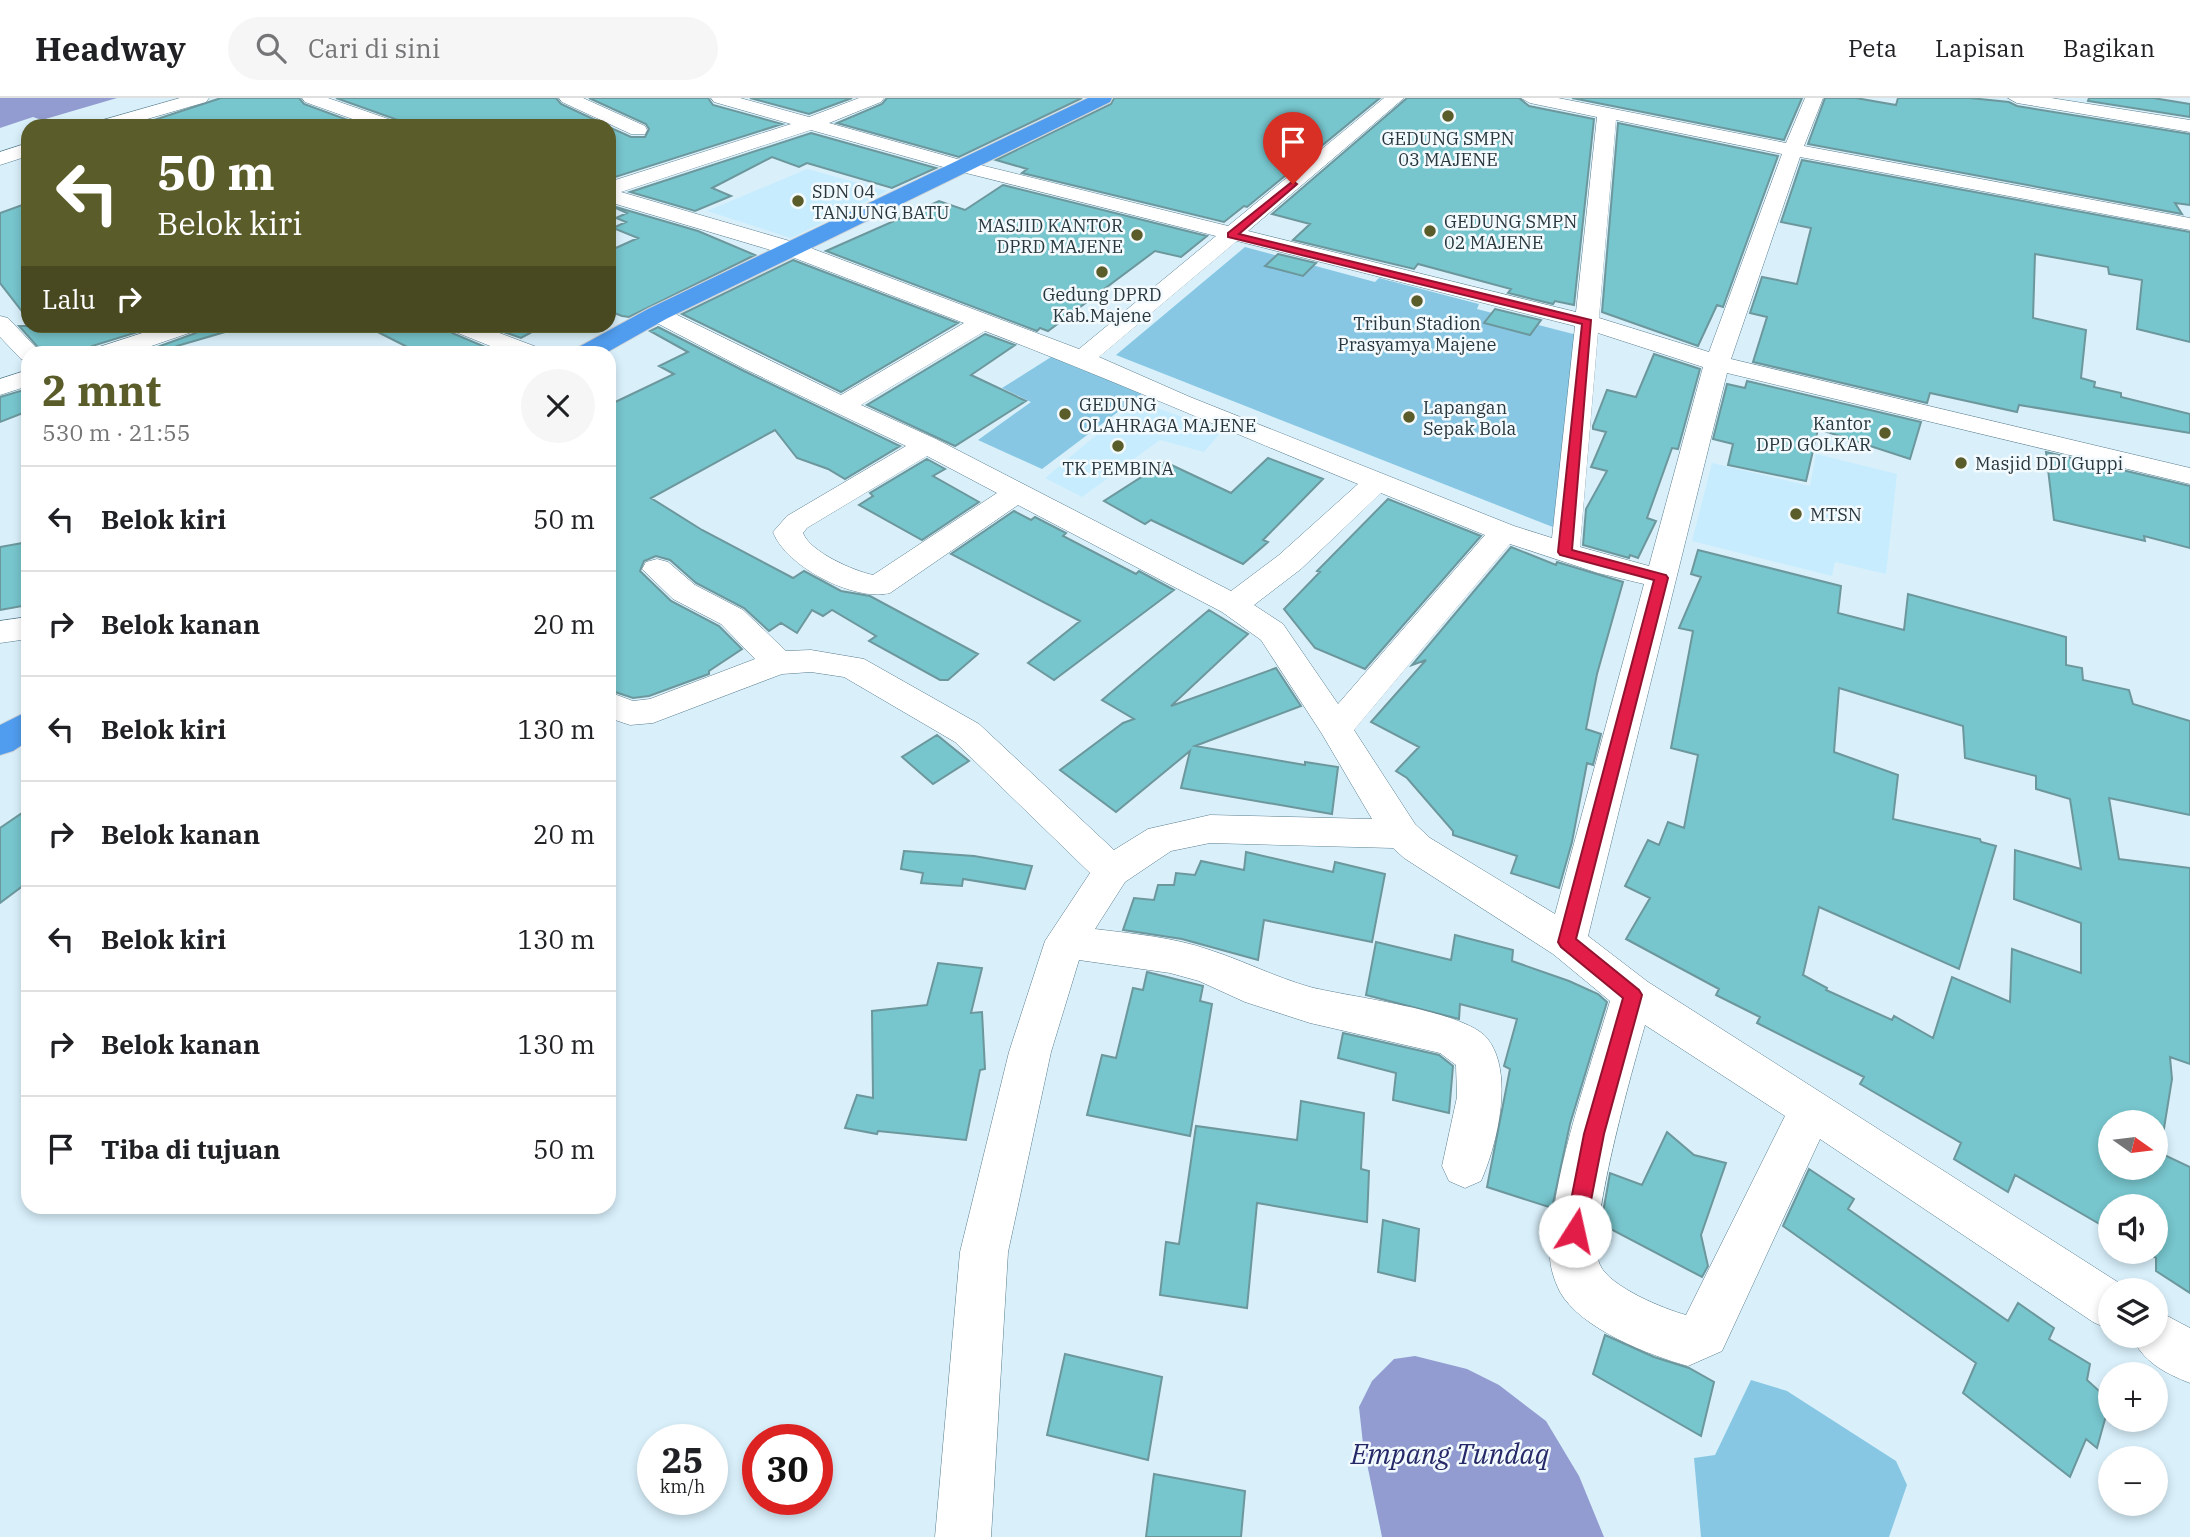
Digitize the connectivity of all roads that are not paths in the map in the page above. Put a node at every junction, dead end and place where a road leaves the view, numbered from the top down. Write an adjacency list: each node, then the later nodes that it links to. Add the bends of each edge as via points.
1 (200, 98): 12 (street)
2 (311, 98): 13 (street)
3 (568, 98): 14 (street)
4 (720, 98): 16 (street)
5 (875, 98): 16 (street)
6 (1103, 98): 20 (highway)
7 (1395, 98): 24 (street)
8 (1530, 98): 11 (street)
9 (1815, 98): 19 (street)
10 (2017, 98): 17 (street)
11 (1607, 113): 19 (street); 27 (street)
12 (127, 119)
13 (370, 119)
14 (613, 119)
15 (616, 121): 18 (street)
16 (809, 124): 20 (street); 21 (street)
17 (2190, 126)
18 (638, 131)
19 (1793, 150): 23 (street); 37 (street)
20 (961, 166): 24 (street); 25 (highway)
21 (616, 187)
22 (616, 197): 25 (street)
23 (2190, 224)
24 (1232, 235): 27 (street); 36 (street)
25 (792, 248): 26 (highway); 29 (street)
26 (657, 314): 35 (highway); 40 (street)
27 (1588, 322): 37 (street); 46 (street)
28 (0, 323): 32 (street)
29 (981, 323): 36 (street); 40 (street)
30 (166, 333): 33 (street)
31 (479, 333): 34 (street)
32 (22, 346)
33 (126, 346)
34 (512, 346)
35 (599, 346)
36 (1082, 359): 43 (street)
37 (1717, 363): 42 (street); 48 (street)
38 (21, 380): 39 (street)
39 (0, 387)
40 (842, 405): 41 (street)
41 (926, 445): 44 (street); 44 (street, via 797,522 788,532 793,545 855,580 879,586)
42 (2190, 475)
43 (1378, 480): 45 (street); 49 (street, via 1290,562)
44 (1018, 492): 49 (street)
45 (1504, 532): 46 (street); 55 (street)
46 (1565, 552): 48 (street)
47 (657, 569): 52 (street, via 684,592 732,617)
48 (1661, 578): 60 (street)
49 (1233, 605): 55 (street, via 1272,632)
50 (21, 629): 51 (street)
51 (0, 632)
52 (778, 663): 53 (street, via 653,712 630,713); 58 (street, via 811,661 852,667 967,733)
53 (616, 707)
54 (21, 728): 56 (highway)
55 (1336, 728): 57 (street)
56 (0, 742)
57 (1402, 834): 58 (street, via 1210,828 1161,839); 60 (street)
58 (1112, 871): 59 (street)
59 (1065, 942): 63 (street, via 1170,956 1310,1005 1447,1036 1464,1044 1476,1057 1480,1074); 67 (street, via 1030,1052 984,1252)
60 (1567, 942): 61 (street)
61 (1633, 995): 62 (street); 62 (street, via 1594,1134 1571,1251 1577,1275 1603,1302 1675,1338 1688,1341 1704,1333)
62 (1812, 1109): 64 (street)
63 (1465, 1166)
64 (2098, 1297)
65 (2168, 1343): 66 (street)
66 (2190, 1358)
67 (963, 1537)

